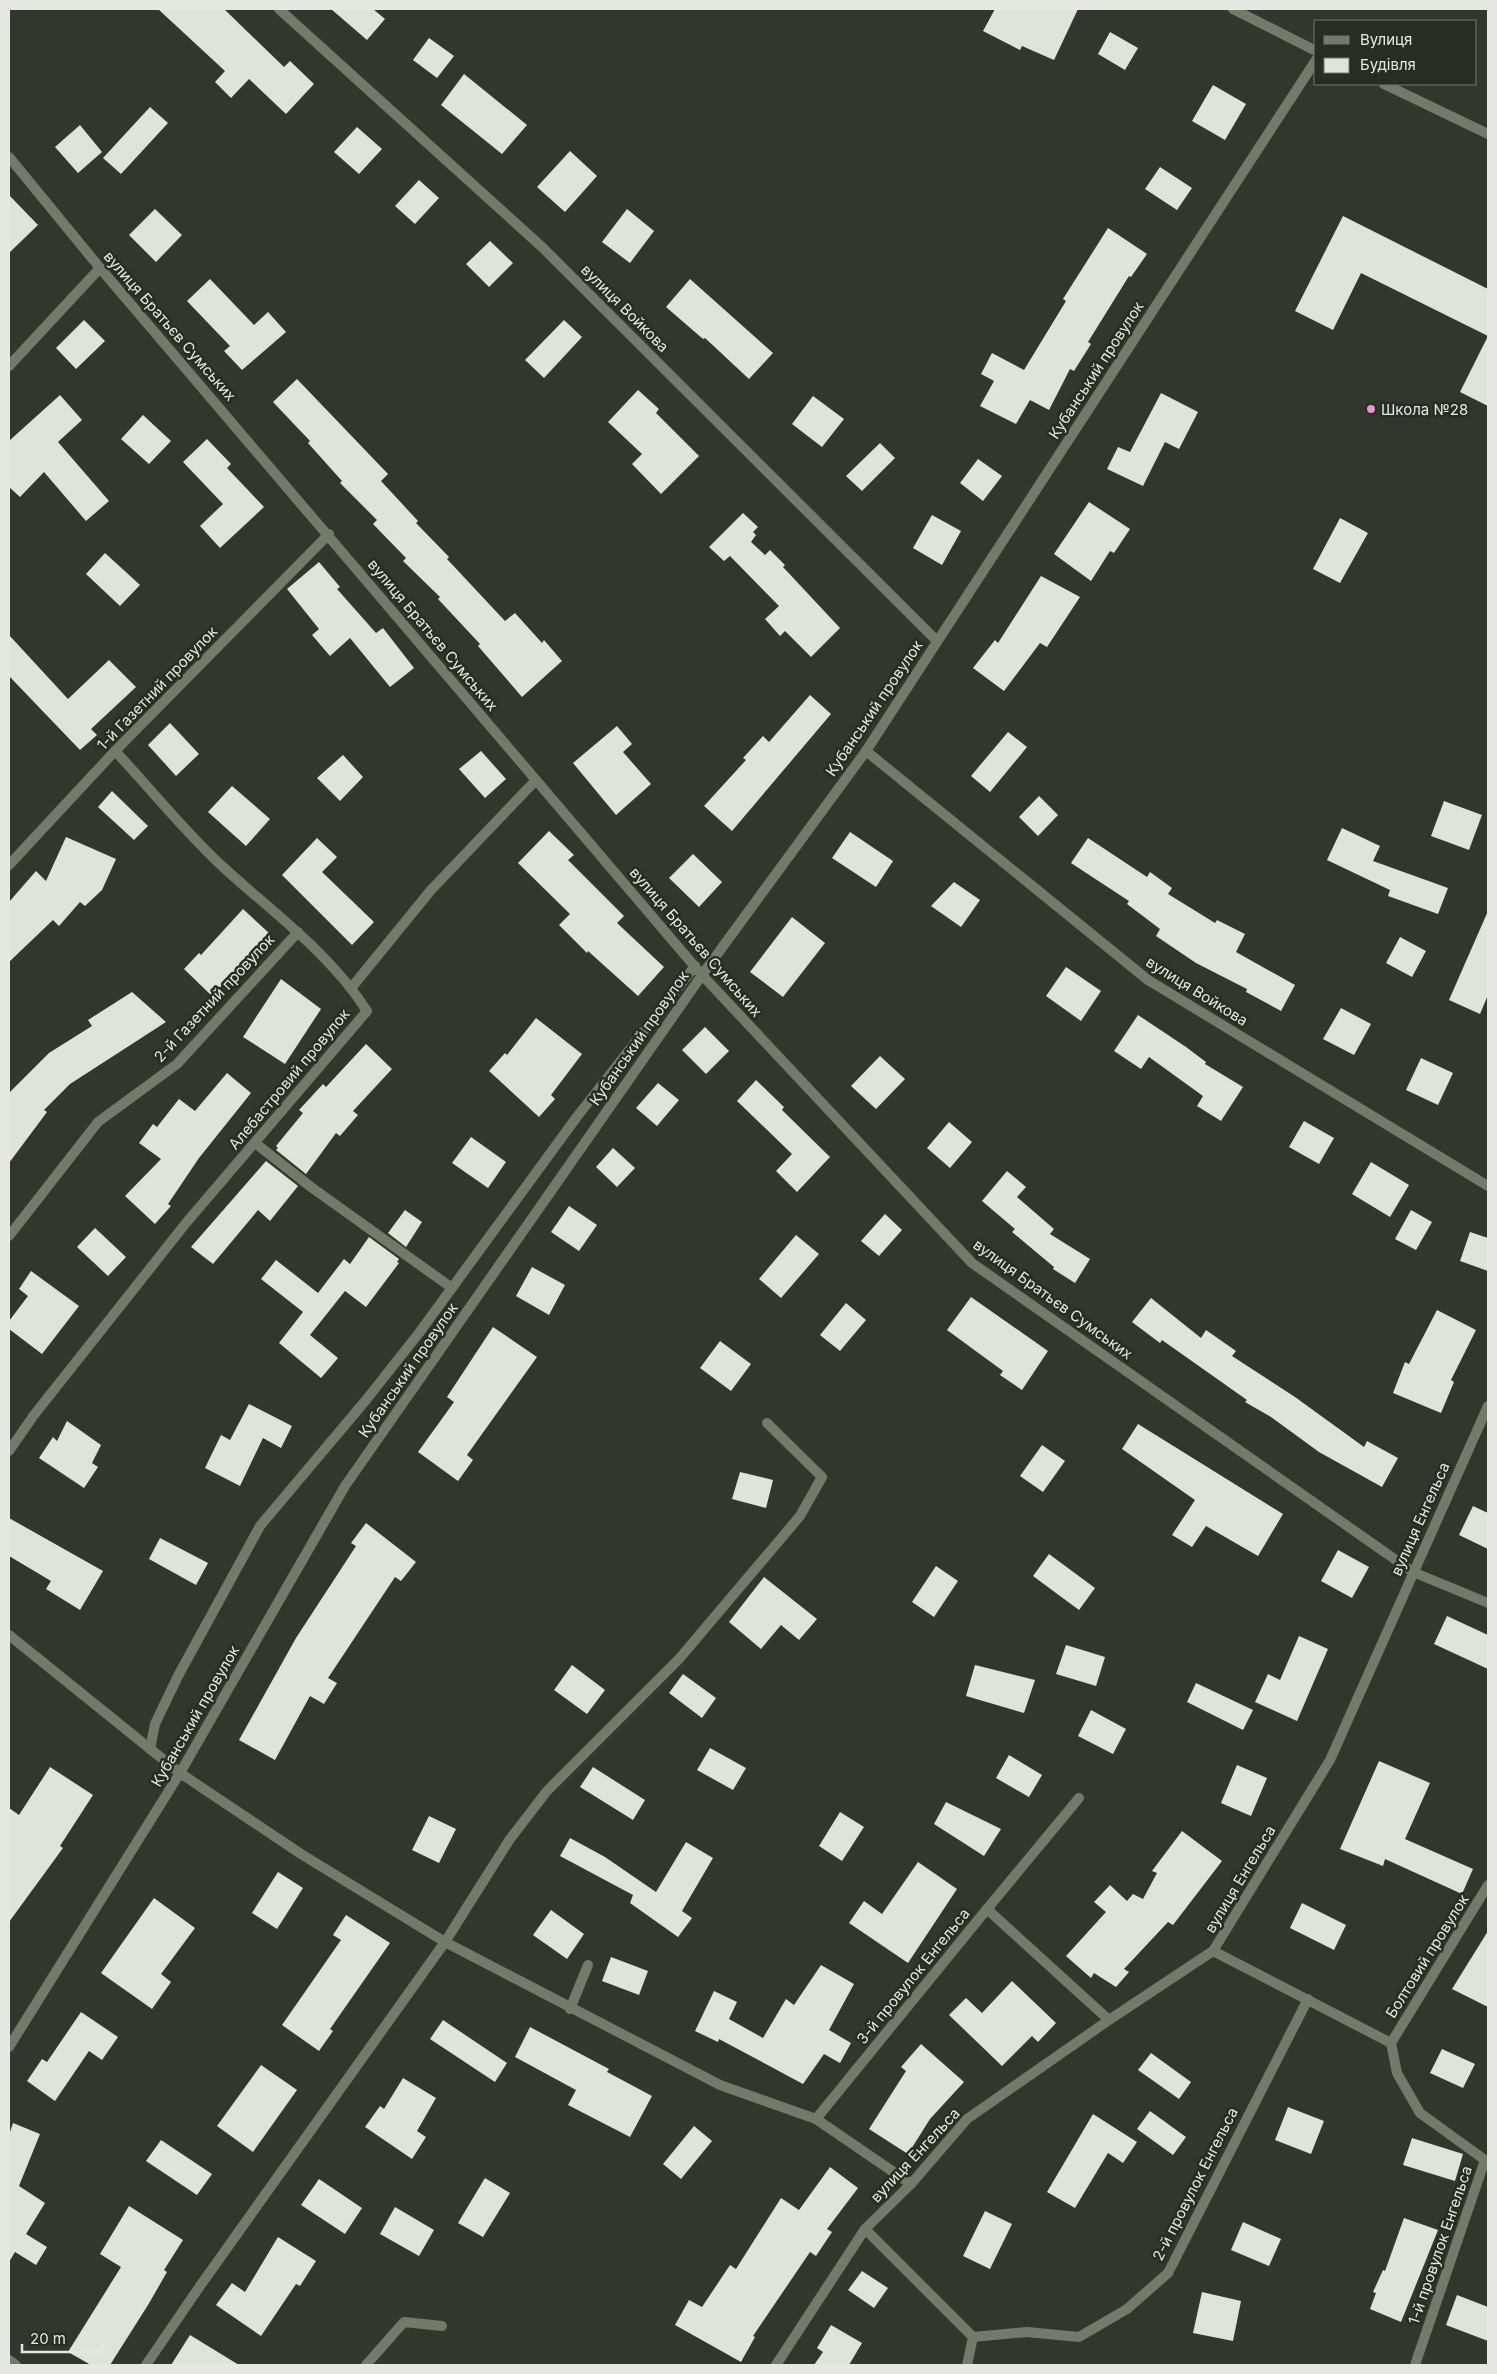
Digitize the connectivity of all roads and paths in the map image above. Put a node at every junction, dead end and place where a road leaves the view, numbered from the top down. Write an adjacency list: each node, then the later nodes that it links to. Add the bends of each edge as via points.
1 (279, 9): 11 (street, вулиця Войкова, via 542,247)
2 (1233, 9): 3 (street)
3 (1314, 50)
4 (1314, 63): 11 (street, Кубанський провулок)
5 (1386, 85): 6 (street)
6 (1488, 134)
7 (9, 157): 8 (street, вулиця Братьєв Сумських)
8 (100, 268): 9 (street); 10 (street, вулиця Братьєв Сумських)
9 (9, 366)
10 (329, 534): 12 (street, 1-й Газетний провулок); 14 (street, вулиця Братьєв Сумських)
11 (937, 640): 13 (street, Кубанський провулок)
12 (115, 751): 15 (street, 1-й Газетний провулок); 16 (street, Алебастровий провулок, via 220,864)
13 (866, 751): 18 (street, Кубанський провулок); 21 (street, вулиця Войкова, via 1148,980)
14 (536, 780): 17 (street, вулиця Братьєв Сумських); 19 (street, via 431,890)
15 (9, 865)
16 (298, 932): 19 (street, Алебастровий провулок); 22 (street, 2-й Газетний провулок, via 177,1064 98,1122)
17 (694, 966): 18 (street, вулиця Братьєв Сумських); 23 (street, via 576,1118)
18 (702, 975): 27 (street, вулиця Братьєв Сумських, via 972,1263); 31 (street, Кубанський провулок, via 345,1486)
19 (352, 987): 20 (street, Алебастровий провулок, via 367,1011)
20 (255, 1143): 23 (street); 26 (street, Алебастровий провулок, via 186,1223)
21 (1488, 1186)
22 (9, 1236)
23 (452, 1288): 30 (street, via 366,1400 260,1526 178,1676 155,1724)
24 (1488, 1406): 27 (street, вулиця Енгельса)
25 (767, 1423): 35 (street, via 822,1477 800,1516 679,1659 547,1791 510,1839)
26 (9, 1451)
27 (1413, 1572): 28 (street, вулиця Братьєв Сумських); 36 (street, вулиця Енгельса, via 1330,1760)
28 (1488, 1603)
29 (9, 1635): 30 (street)
30 (150, 1749): 31 (street)
31 (180, 1773): 35 (street, via 301,1854); 42 (street, Кубанський провулок)
32 (1079, 1798): 34 (street)
33 (1488, 1886): 41 (street, Болтовий провулок)
34 (986, 1909): 40 (street, 3-й провулок Енгельса); 43 (street, 3-й провулок Енгельса)
35 (445, 1942): 39 (street); 51 (street)
36 (1213, 1951): 38 (street); 40 (street, вулиця Енгельса)
37 (588, 1966): 39 (street)
38 (1308, 1999): 41 (street); 48 (street, 2-й провулок Енгельса, via 1168,2273 1127,2309 1079,2337 1027,2332)
39 (570, 2009): 43 (street, via 720,2085)
40 (1109, 2020): 45 (street, вулиця Енгельса, via 967,2119)
41 (1391, 2042): 44 (street, 1-й провулок Енгельса, via 1397,2073 1420,2113)
42 (9, 2047)
43 (816, 2119): 45 (street)
44 (1487, 2161): 55 (street, 1-й провулок Енгельса)
45 (911, 2184): 46 (street, вулиця Енгельса)
46 (865, 2229): 48 (street); 53 (street, вулиця Енгельса)
47 (442, 2326): 52 (street, via 404,2322)
48 (973, 2337): 54 (street)
49 (9, 2360): 50 (street)
50 (16, 2365)
51 (146, 2365)
52 (366, 2365)
53 (776, 2365)
54 (967, 2365)
55 (1415, 2365)

